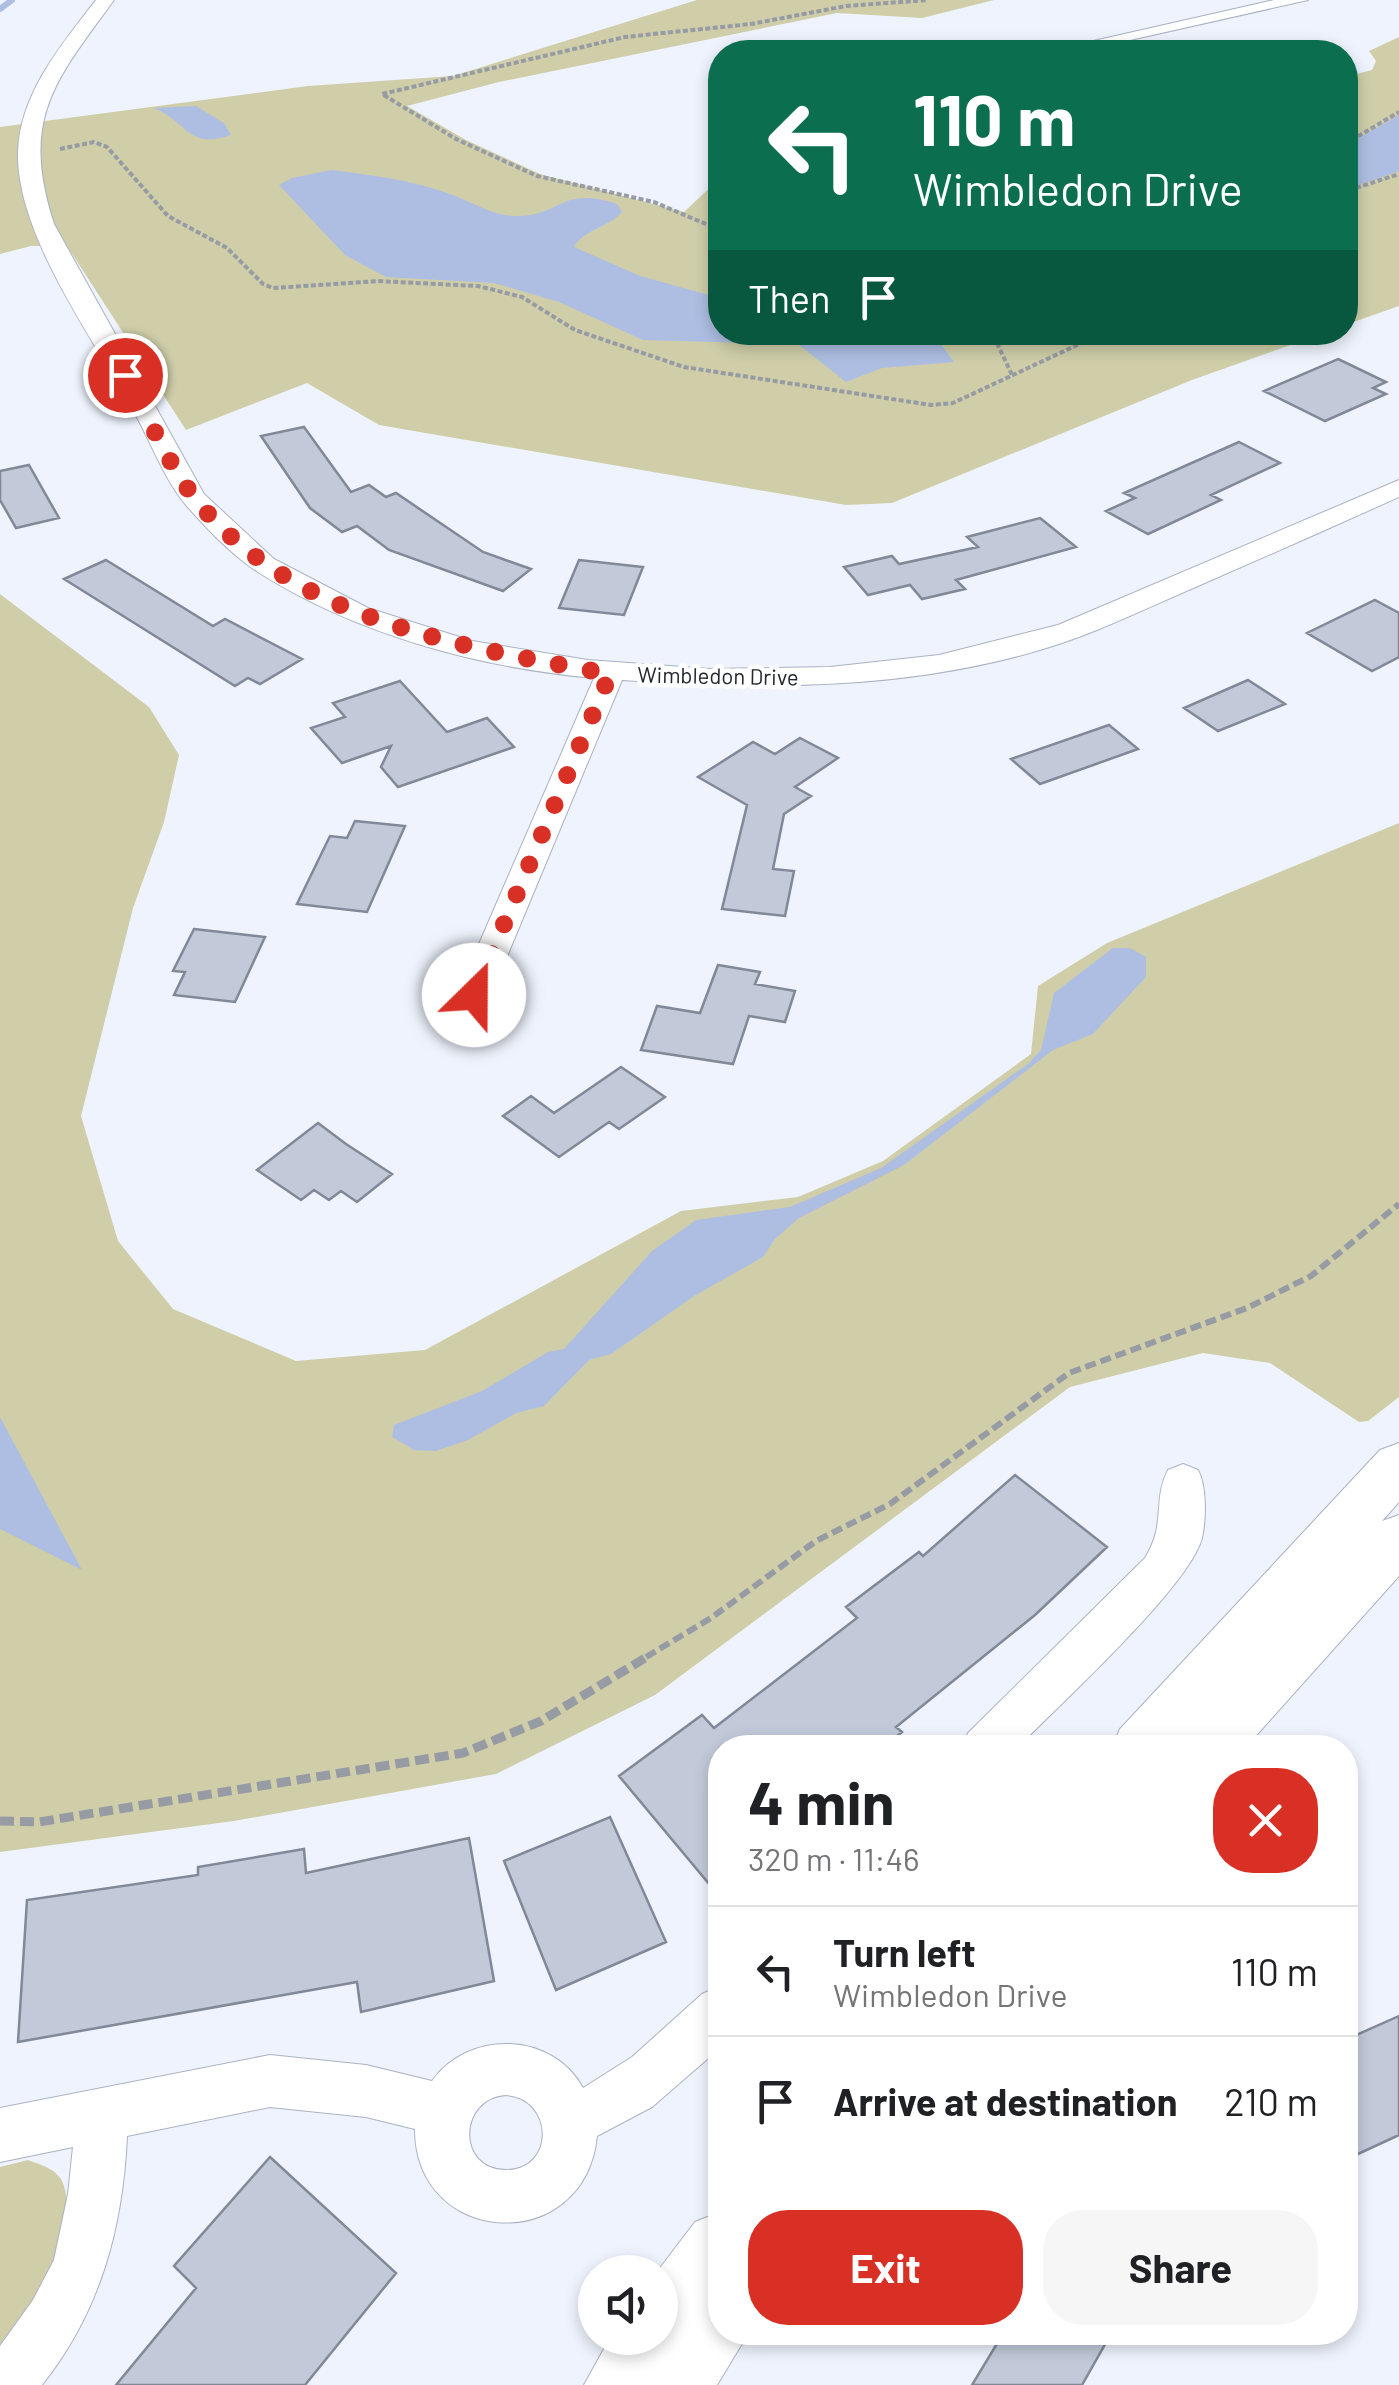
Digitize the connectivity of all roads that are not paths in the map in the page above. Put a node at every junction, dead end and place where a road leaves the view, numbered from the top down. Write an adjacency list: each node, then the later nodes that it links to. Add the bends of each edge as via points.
1 (106, 0): 5 (street, Wimbledon Drive, via 40,84 23,161 43,234 196,500 272,567 340,604 475,649)
2 (1298, 0): 3 (street)
3 (1110, 40)
4 (1399, 488): 5 (street, Wimbledon Drive, via 1030,644 856,675 772,680)
5 (610, 674): 6 (street)
6 (474, 995)
7 (1399, 1465): 11 (street)
8 (1184, 1482): 10 (street, via 1180,1539 1161,1571)
9 (1399, 1538): 12 (street)
10 (997, 1735)
11 (1154, 1735)
12 (1218, 1735)
13 (708, 2024): 16 (street, via 661,2072 618,2103)
14 (448, 2110): 15 (street, via 366,2091 270,2082); 16 (street, via 476,2077 516,2066 552,2084); 16 (street, via 442,2132 454,2173 487,2197 529,2194 547,2181 568,2143)
15 (101, 2114): 17 (street); 22 (street, via 93,2226 78,2280 44,2339)
16 (570, 2122)
17 (0, 2135)
18 (708, 2262): 19 (street)
19 (678, 2303)
20 (708, 2335): 24 (street)
21 (642, 2355): 23 (street)
22 (5, 2385)
23 (621, 2385)
24 (674, 2385)

